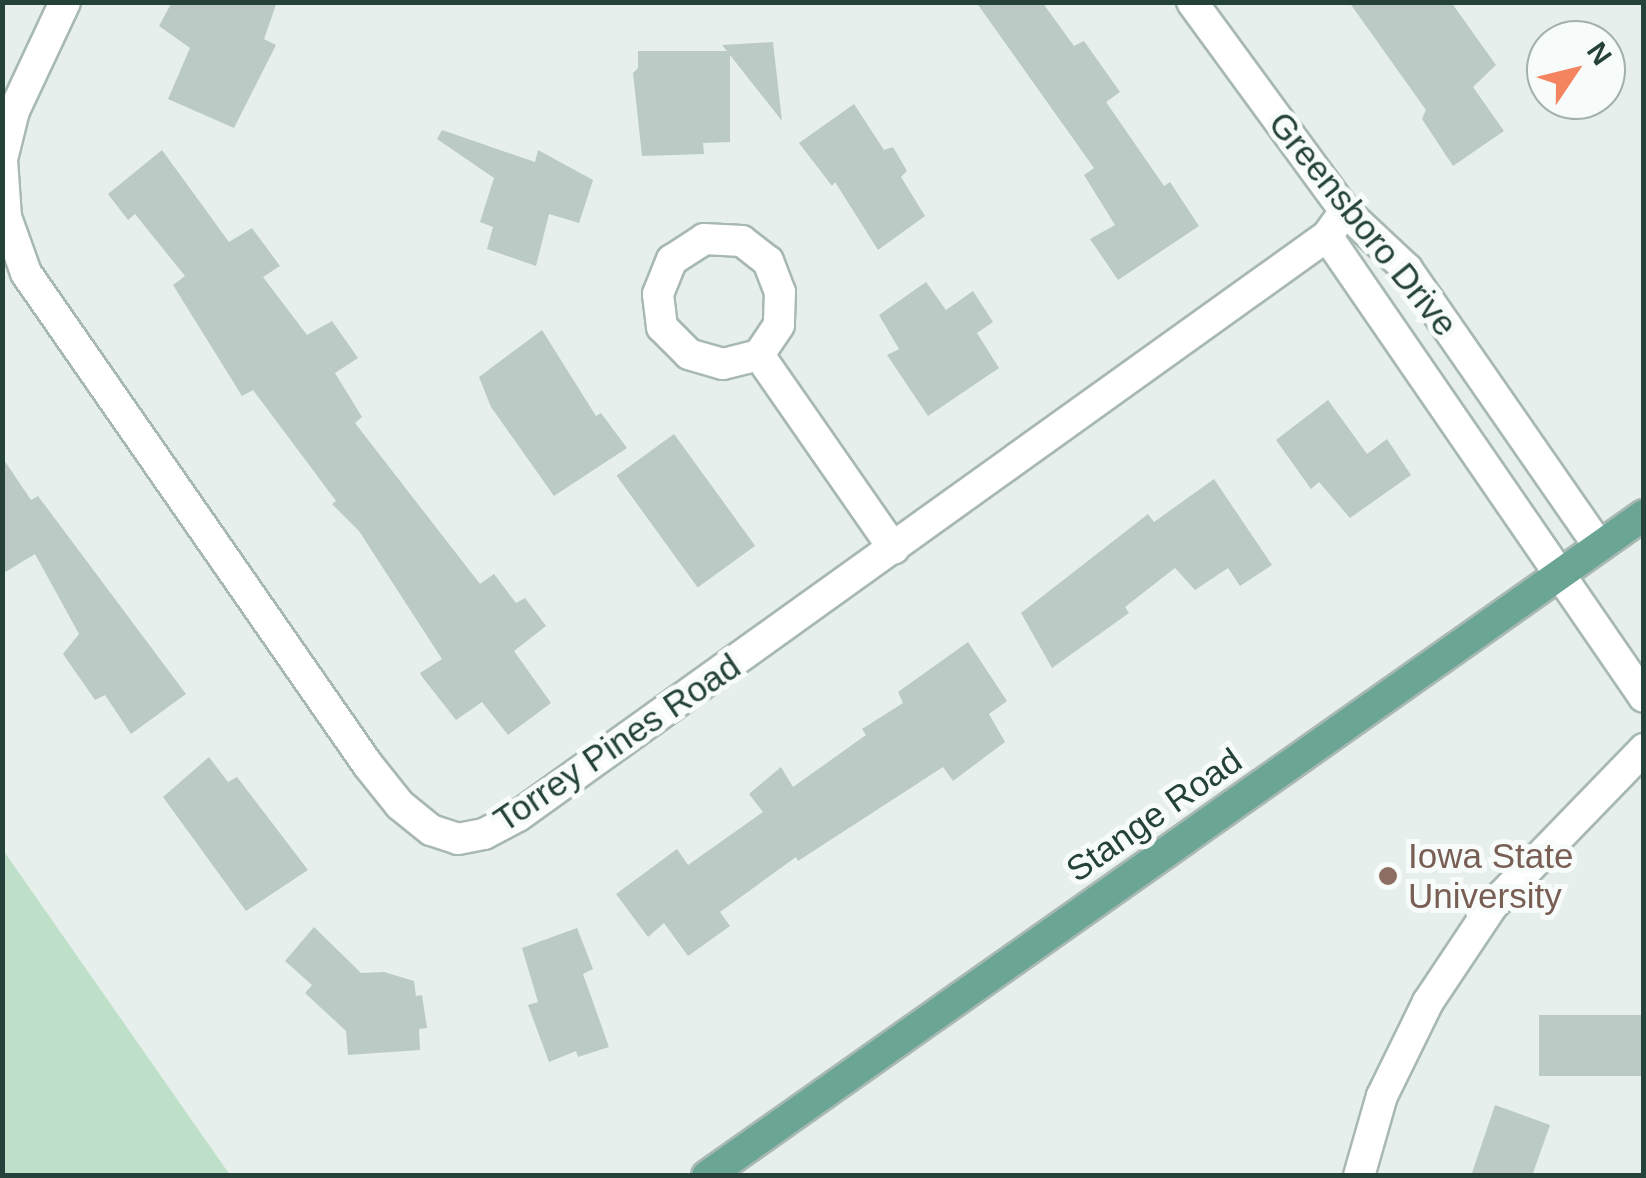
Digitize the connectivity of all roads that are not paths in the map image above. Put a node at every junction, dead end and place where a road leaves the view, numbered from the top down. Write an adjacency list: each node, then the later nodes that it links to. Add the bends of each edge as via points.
1 (65, 2): 3 (street, Torrey Pines Road, via 14,111)
2 (1192, 2): 4 (street, Greensboro Drive)
3 (2, 160): 8 (street, Torrey Pines Road, via 6,216 26,274 368,765 431,830 458,839 518,816)
4 (1336, 224): 7 (street, Greensboro Drive, via 1407,268); 8 (street, Torrey Pines Road); 9 (street, Greensboro Drive)
5 (759, 355): 5 (street, via 779,325 780,292 768,261 742,241 704,240 672,260 658,294 662,327 689,354 724,364); 8 (street)
6 (1644, 515): 7 (main road, Stange Road)
7 (1600, 546): 9 (main road, Stange Road)
8 (894, 549)
9 (1557, 577): 10 (street, Greensboro Drive); 12 (main road, Stange Road)
10 (1644, 697)
11 (1644, 748): 13 (street, via 1492,906 1428,1002 1382,1096)
12 (708, 1176)
13 (1358, 1176)

